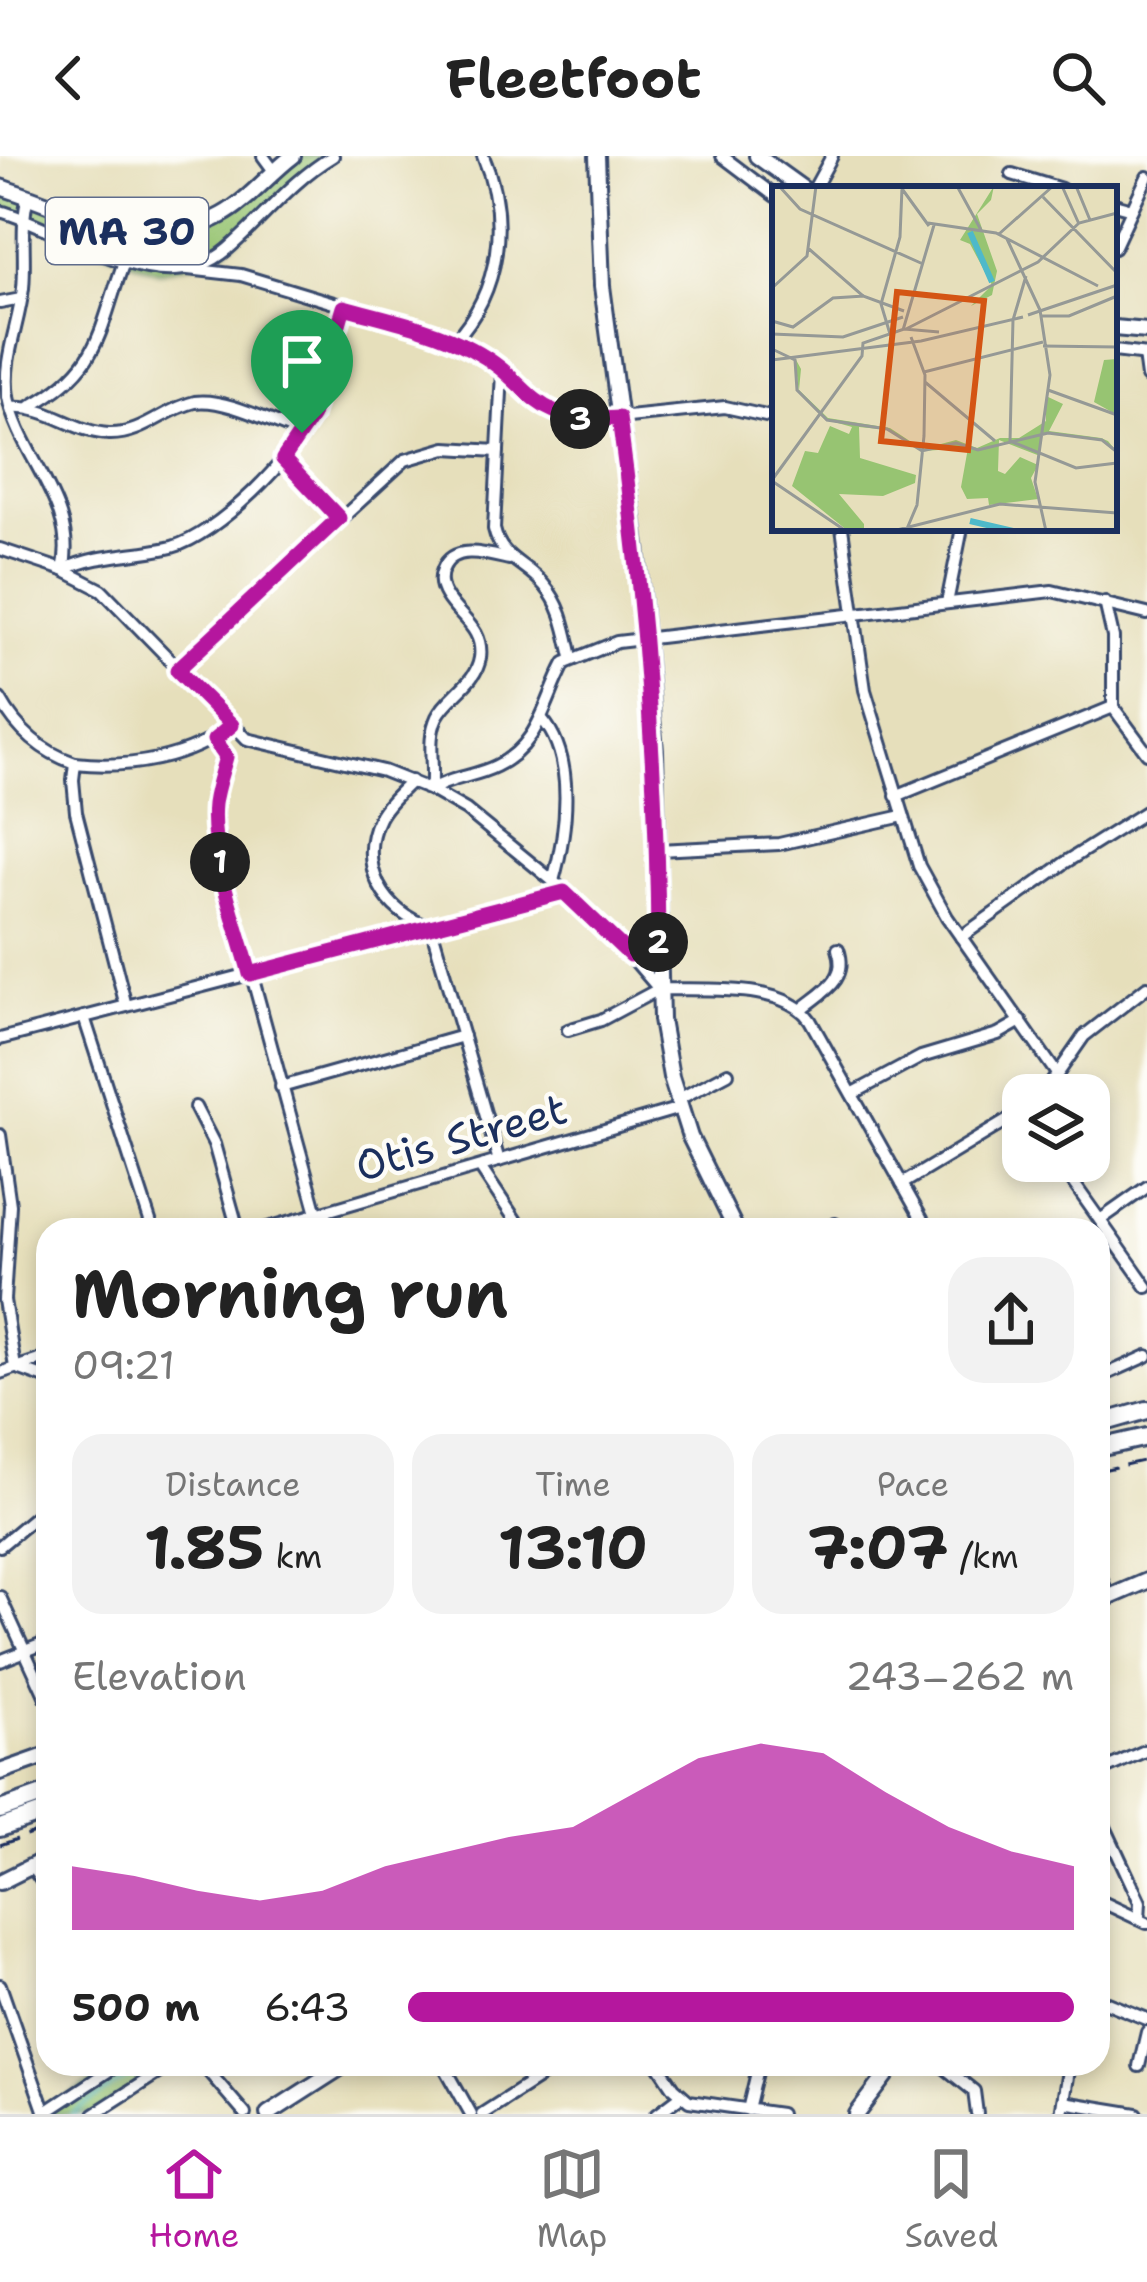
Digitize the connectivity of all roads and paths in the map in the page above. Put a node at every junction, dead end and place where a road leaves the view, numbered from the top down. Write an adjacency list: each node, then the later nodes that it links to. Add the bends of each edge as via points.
1 (333, 156): 23 (street, via 224,253)
2 (483, 156): 29 (street, via 498,248 483,301)
3 (597, 156): 36 (main road)
4 (722, 156): 14 (street)
5 (757, 156): 10 (main road)
6 (832, 156): 11 (street)
7 (276, 161): 20 (main road, MA 30, via 221,216)
8 (1012, 174): 12 (street)
9 (1147, 177): 17 (street)
10 (798, 186)
11 (816, 186)
12 (1050, 186)
13 (0, 187): 15 (main road, MA 30)
14 (772, 194)
15 (28, 196): 19 (street); 20 (main road, MA 30, via 118,229)
16 (1117, 205): 17 (street)
17 (1132, 209): 21 (street)
18 (0, 211): 19 (street)
19 (24, 218): 22 (street); 24 (street)
20 (174, 231): 23 (street)
21 (1117, 242)
22 (124, 262): 23 (street); 33 (street, via 88,359)
23 (188, 269): 26 (street, via 241,275)
24 (21, 298): 25 (street); 34 (street, via 7,368)
25 (0, 303)
26 (344, 307): 29 (street); 37 (street)
27 (1117, 328): 28 (main road)
28 (1147, 332)
29 (454, 341): 31 (street)
30 (1145, 355): 32 (street)
31 (502, 372): 36 (street, via 563,416); 38 (street)
32 (1147, 377)
33 (31, 406): 34 (street); 37 (street, via 114,434 209,402)
34 (11, 408): 47 (street, via 55,500)
35 (772, 417): 36 (street, via 724,407)
36 (619, 418): 52 (main road)
37 (302, 433): 39 (street)
38 (498, 451): 40 (street, via 417,454); 41 (street)
39 (283, 459): 40 (street); 47 (street, via 192,539)
40 (339, 518): 54 (street)
41 (494, 529): 45 (street); 46 (street)
42 (842, 531): 50 (street)
43 (961, 531): 49 (street)
44 (0, 549): 47 (street)
45 (476, 552): 46 (street); 65 (street, via 452,557 442,572 442,591 477,634 480,653 476,672 437,718)
46 (509, 559): 53 (street, via 551,594)
47 (63, 570): 54 (street, via 102,590)
48 (1106, 602): 49 (street, via 1052,591); 51 (street); 56 (street)
49 (947, 603): 50 (street)
50 (853, 614): 52 (street); 66 (street)
51 (1147, 614)
52 (646, 637): 53 (street); 69 (main road)
53 (572, 657): 57 (street)
54 (177, 670): 58 (street)
55 (2, 707): 63 (street, via 39,745)
56 (1113, 707): 61 (street); 66 (street)
57 (542, 719): 65 (street, via 507,760); 70 (street, via 555,740 564,793)
58 (232, 725): 59 (street); 60 (street)
59 (247, 739): 62 (street); 64 (street)
60 (214, 740): 62 (street); 63 (street, via 136,764)
61 (1147, 753)
62 (226, 757): 77 (street, via 215,832)
63 (75, 764): 80 (street, via 76,812)
64 (411, 781): 65 (street); 72 (street, via 380,815 371,859 387,900)
65 (431, 790): 70 (street)
66 (896, 796): 68 (street)
67 (1147, 811): 73 (street)
68 (902, 816): 69 (street, via 779,844); 73 (street, via 919,866)
69 (658, 850): 74 (main road)
70 (553, 881): 71 (street)
71 (564, 892): 72 (street); 76 (street)
72 (430, 927): 77 (street); 85 (street)
73 (961, 938): 83 (street)
74 (658, 942): 76 (street); 79 (main road)
75 (838, 949): 81 (street, via 837,980)
76 (630, 955): 79 (street)
77 (250, 974): 80 (street); 89 (street)
78 (1147, 987): 88 (street, via 1084,1036)
79 (659, 989): 81 (street, via 768,994); 84 (street); 91 (main road)
80 (126, 1006): 82 (street)
81 (802, 1009): 90 (street)
82 (84, 1017): 86 (street); 101 (street)
83 (1021, 1021): 88 (street); 90 (street, via 921,1057)
84 (568, 1030)
85 (463, 1036): 89 (street); 95 (street)
86 (0, 1039)
87 (728, 1073): 91 (street, Otis Street)
88 (1058, 1074)
89 (281, 1087): 100 (street)
90 (852, 1094): 98 (street)
91 (679, 1104): 95 (street, Otis Street); 105 (main road)
92 (195, 1107): 102 (street)
93 (1002, 1124): 98 (street)
94 (0, 1135): 110 (street, via 10,1190)
95 (499, 1161): 96 (street, Otis Street)
96 (481, 1167): 100 (street, Otis Street); 104 (street)
97 (1073, 1182): 107 (street)
98 (902, 1184): 106 (street)
99 (1147, 1187): 108 (street)
100 (316, 1214): 103 (street, Otis Street)
101 (149, 1218)
102 (235, 1218)
103 (302, 1218)
104 (514, 1218)
105 (730, 1218)
106 (921, 1218)
107 (1099, 1218)
108 (1103, 1218)
109 (1110, 1234): 111 (street)
110 (2, 1285): 114 (street)
111 (1147, 1287)
112 (1147, 1356): 116 (street)
113 (36, 1361): 114 (street)
114 (15, 1367): 115 (street); 117 (street)
115 (0, 1372)
116 (1110, 1373)
117 (36, 1375)
118 (1147, 1410): 120 (highway)
119 (1147, 1421): 121 (highway)
120 (1110, 1424)
121 (1110, 1426)
122 (1147, 1437): 123 (highway)
123 (1110, 1445)
124 (36, 1516): 125 (street)
125 (0, 1546)
126 (1147, 1581): 128 (main road)
127 (0, 1597): 130 (street)
128 (1110, 1597)
129 (36, 1646): 130 (street)
130 (24, 1651): 131 (street); 132 (street)
131 (0, 1661)
132 (36, 1676)
133 (1143, 1751): 135 (street); 136 (street)
134 (36, 1759): 137 (main road)
135 (1110, 1766)
136 (1147, 1768)
137 (0, 1772)
138 (36, 1797): 139 (highway)
139 (0, 1810)
140 (36, 1815): 141 (highway)
141 (0, 1828)
142 (1110, 1838): 148 (street)
143 (36, 1864): 144 (main road)
144 (31, 1866): 145 (street); 146 (main road)
145 (36, 1873)
146 (0, 1882)
147 (1110, 1906): 148 (street)
148 (1143, 1921)
149 (0, 1985): 168 (street)
150 (1110, 2004): 151 (street)
151 (1147, 2019)
152 (1147, 2032): 153 (street)
153 (1139, 2066)
154 (101, 2076): 168 (street)
155 (153, 2076): 169 (street)
156 (212, 2076): 170 (street)
157 (325, 2076): 171 (main road)
158 (450, 2076): 172 (street)
159 (541, 2076): 173 (street)
160 (667, 2076): 165 (street)
161 (756, 2076): 167 (street)
162 (886, 2076): 176 (main road)
163 (955, 2076): 177 (street, via 974,2091)
164 (1067, 2076): 166 (street)
165 (681, 2096): 167 (street); 174 (street)
166 (1062, 2108): 178 (street)
167 (748, 2110): 175 (street)
168 (44, 2114)
169 (94, 2114)
170 (245, 2114)
171 (268, 2114)
172 (471, 2114)
173 (482, 2114)
174 (657, 2114)
175 (781, 2114)
176 (856, 2114)
177 (977, 2114)
178 (1137, 2114)

